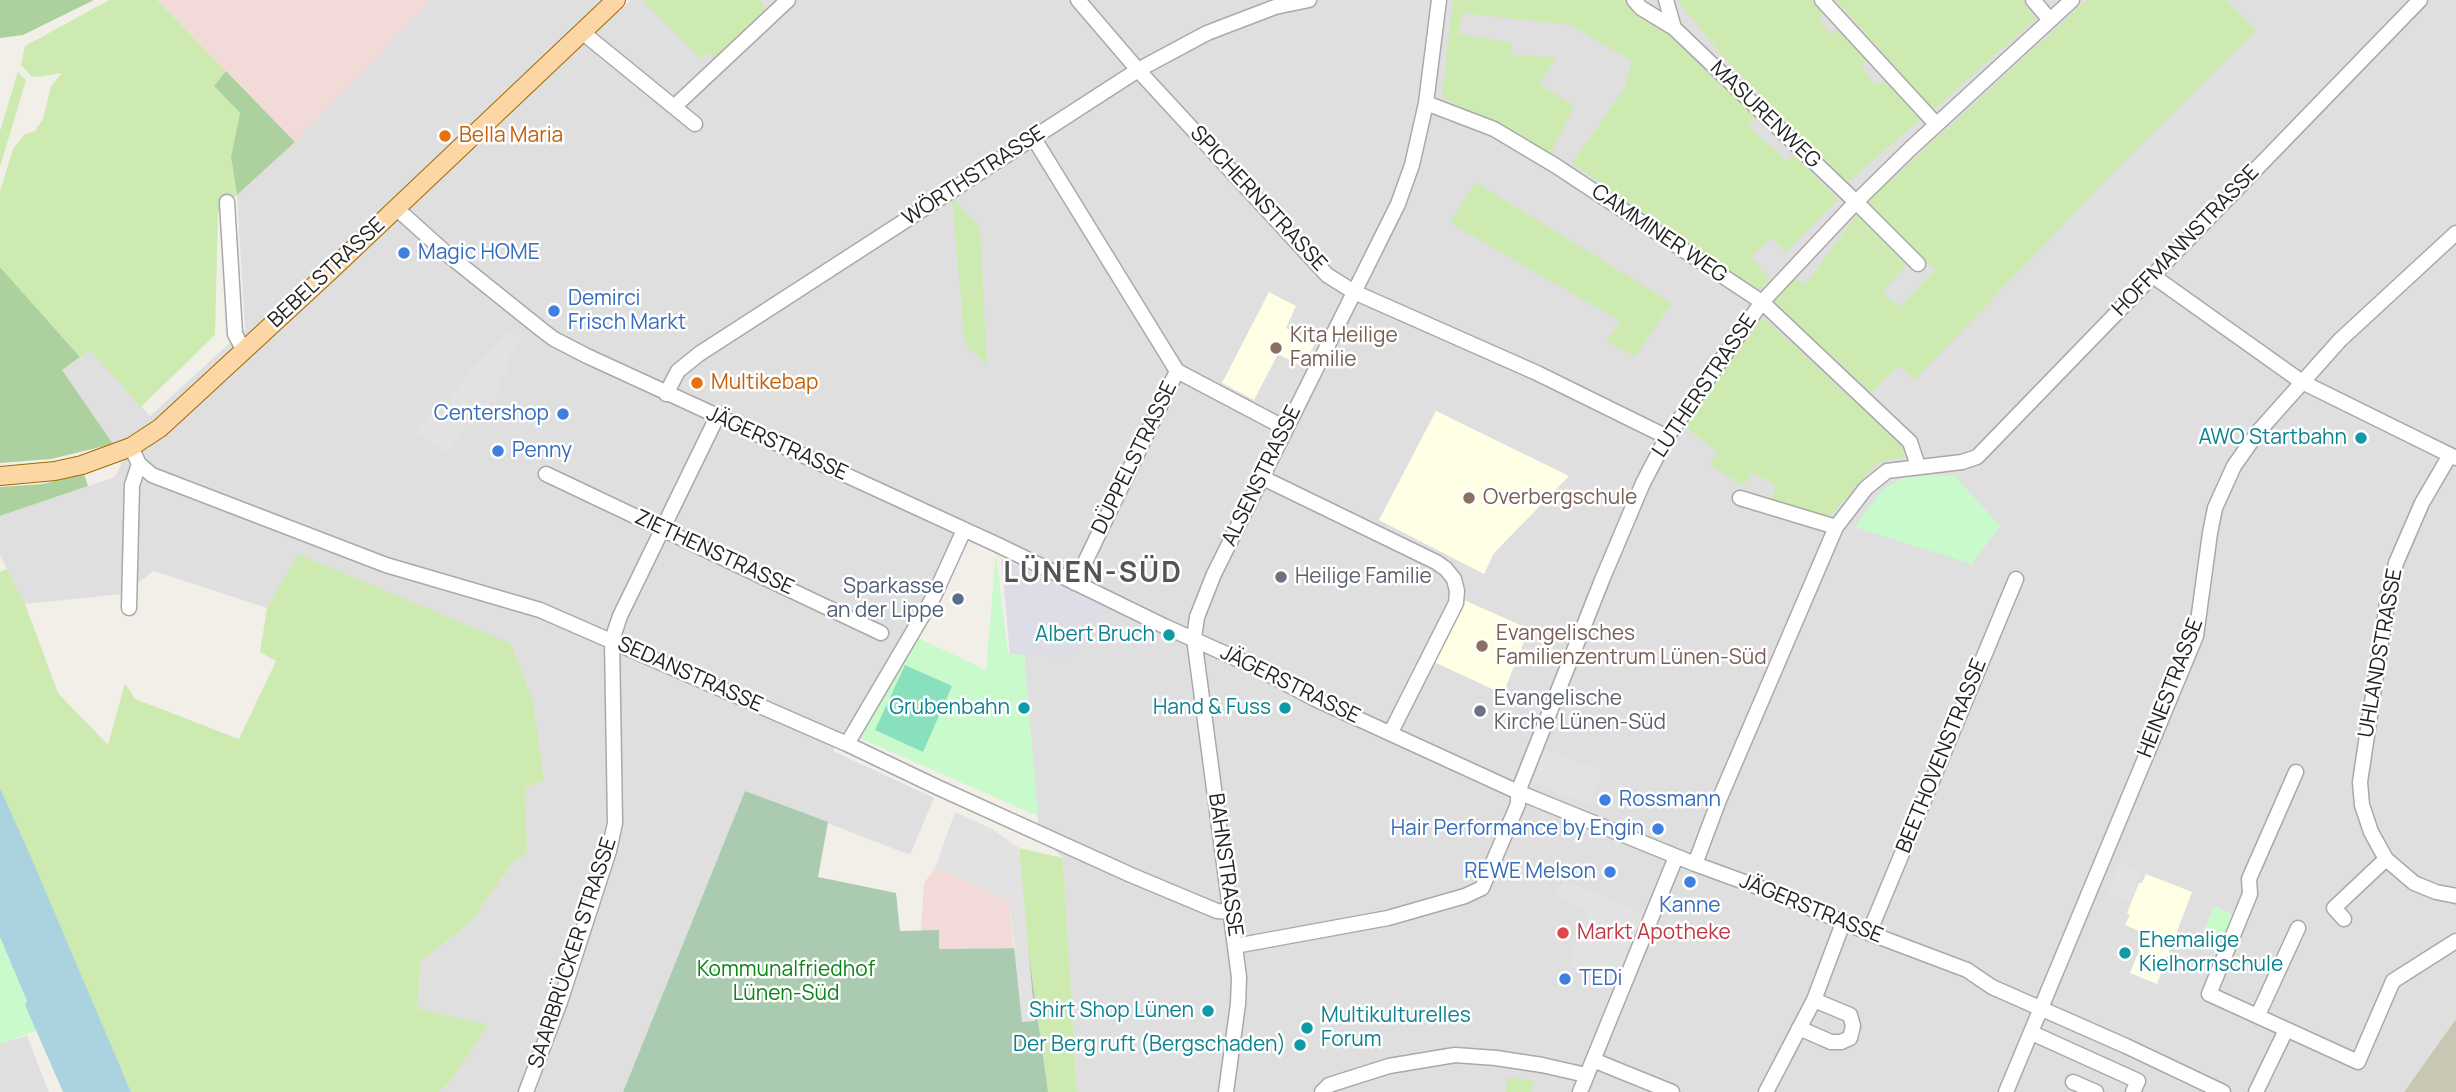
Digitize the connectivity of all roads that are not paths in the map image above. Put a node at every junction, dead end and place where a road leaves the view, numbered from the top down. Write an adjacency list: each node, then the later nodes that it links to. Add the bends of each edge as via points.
1 (616, 0): 14 (main road, BEBELSTRASSE)
2 (788, 0): 17 (street)
3 (1078, 0): 15 (street, SPICHERNSTRASSE)
4 (1309, 0): 15 (street, WÖRTHSTRASSE, via 1275,7 1207,33)
5 (1439, 0): 16 (street, ALSENSTRASSE)
6 (1634, 0): 13 (street, MASURENWEG)
7 (1666, 0): 13 (street)
8 (1822, 0): 19 (street)
9 (2033, 0): 12 (street)
10 (2072, 0): 12 (street, LUTHERSTRASSE)
11 (2420, 0): 26 (street, HOFFMANNSTRASSE)
12 (2050, 20): 19 (street, LUTHERSTRASSE)
13 (1674, 28): 22 (street, MASURENWEG)
14 (582, 32): 17 (street); 23 (main road, BEBELSTRASSE)
15 (1139, 70): 20 (street, WÖRTHSTRASSE); 27 (street, SPICHERNSTRASSE, via 1310,258)
16 (1426, 103): 27 (street, ALSENSTRASSE, via 1402,194); 28 (street, CAMMINER WEG, via 1494,130 1546,159)
17 (675, 106): 18 (street)
18 (695, 124)
19 (1936, 124): 22 (street, LUTHERSTRASSE)
20 (1033, 137): 30 (street); 32 (street, WÖRTHSTRASSE, via 699,354 678,371)
21 (227, 202): 29 (street, via 235,334)
22 (1856, 202): 25 (street); 28 (street, LUTHERSTRASSE)
23 (396, 208): 29 (main road, BEBELSTRASSE); 32 (street, JÄGERSTRASSE, via 554,340)
24 (2456, 233): 31 (street, HEINESTRASSE, via 2340,340)
25 (1917, 264)
26 (2153, 276): 31 (street); 39 (street, HOFFMANNSTRASSE, via 1977,457)
27 (1354, 292): 34 (street, ALSENSTRASSE); 35 (street, SPICHERNSTRASSE)
28 (1762, 302): 35 (street, LUTHERSTRASSE); 39 (street, CAMMINER WEG, via 1910,442)
29 (244, 351): 36 (main road, BEBELSTRASSE, via 179,412)
30 (1177, 371): 34 (street); 48 (street, DÜPPELSTRASSE)
31 (2302, 382): 37 (street); 69 (street, HEINESTRASSE, via 2234,466 2215,508 2196,636)
32 (666, 394): 33 (street, JÄGERSTRASSE)
33 (718, 417): 45 (street, SAARBRÜCKER STRASSE); 46 (street, JÄGERSTRASSE)
34 (1286, 428): 42 (street, ALSENSTRASSE)
35 (1667, 437): 56 (street, LUTHERSTRASSE, via 1617,543)
36 (131, 447): 38 (street); 41 (main road, BEBELSTRASSE, via 55,471)
37 (2453, 456): 58 (street, UHLANDSTRASSE, via 2422,503 2402,546 2385,618 2360,782 2371,832)
38 (139, 464): 49 (street, via 132,485); 52 (street, SEDANSTRASSE, via 152,475 361,556 540,610)
39 (1918, 466): 44 (street, HOFFMANNSTRASSE, via 1887,471 1866,488)
40 (546, 474): 45 (street, ZIETHENSTRASSE)
41 (0, 476)
42 (1261, 477): 51 (street, ALSENSTRASSE, via 1205,593); 53 (street, via 1429,559 1454,579 1456,603)
43 (1740, 498): 44 (street)
44 (1836, 527): 59 (street, HOFFMANNSTRASSE)
45 (663, 528): 50 (street, ZIETHENSTRASSE); 52 (street, SAARBRÜCKER STRASSE)
46 (964, 530): 48 (street, JÄGERSTRASSE); 54 (street, via 934,596)
47 (2015, 579): 65 (street, BEETHOVENSTRASSE)
48 (1075, 583): 51 (street, JÄGERSTRASSE)
49 (129, 608)
50 (881, 633)
51 (1194, 638): 53 (street, JÄGERSTRASSE); 61 (street, BAHNSTRASSE)
52 (612, 640): 54 (street, SEDANSTRASSE); 78 (street, SAARBRÜCKER STRASSE, via 615,823 560,1002)
53 (1391, 732): 56 (street, JÄGERSTRASSE)
54 (847, 744): 61 (street, SEDANSTRASSE, via 1131,875 1211,909)
55 (2296, 772): 70 (street, via 2249,879 2250,894 2209,994)
56 (1518, 792): 57 (street, JÄGERSTRASSE); 67 (street, LUTHERSTRASSE, via 1518,804 1482,888 1388,918)
57 (1676, 857): 59 (street, JÄGERSTRASSE); 74 (street)
58 (2386, 859): 60 (street, UHLANDSTRASSE, via 2427,889); 62 (street, via 2334,908)
59 (1695, 864): 63 (street, JÄGERSTRASSE)
60 (2456, 896)
61 (1231, 912): 67 (street, BAHNSTRASSE)
62 (2344, 919)
63 (1843, 923): 65 (street, JÄGERSTRASSE); 68 (street)
64 (2298, 928): 70 (street)
65 (1869, 933): 69 (street, JÄGERSTRASSE, via 1967,970 1992,987)
66 (2456, 941): 72 (street, via 2393,981 2358,1062)
67 (1236, 946): 79 (street, BAHNSTRASSE, via 1239,988)
68 (1814, 1000): 71 (street); 71 (street, via 1850,1015 1850,1038 1831,1042)
69 (2042, 1009): 73 (street, HEINESTRASSE); 86 (street, JÄGERSTRASSE)
70 (2258, 1015): 72 (street)
71 (1799, 1028): 82 (street)
72 (2286, 1030): 87 (street)
73 (2032, 1033): 83 (street, HEINESTRASSE); 85 (street, via 2138,1081)
74 (1593, 1060): 75 (street); 81 (street)
75 (1586, 1075): 77 (street, via 1512,1060 1455,1055 1389,1066); 80 (street)
76 (2073, 1082): 84 (street)
77 (1326, 1088)
78 (526, 1092)
79 (1226, 1092)
80 (1580, 1092)
81 (1671, 1092)
82 (1766, 1092)
83 (2006, 1092)
84 (2096, 1092)
85 (2133, 1092)
86 (2223, 1092)
87 (2256, 1092)

